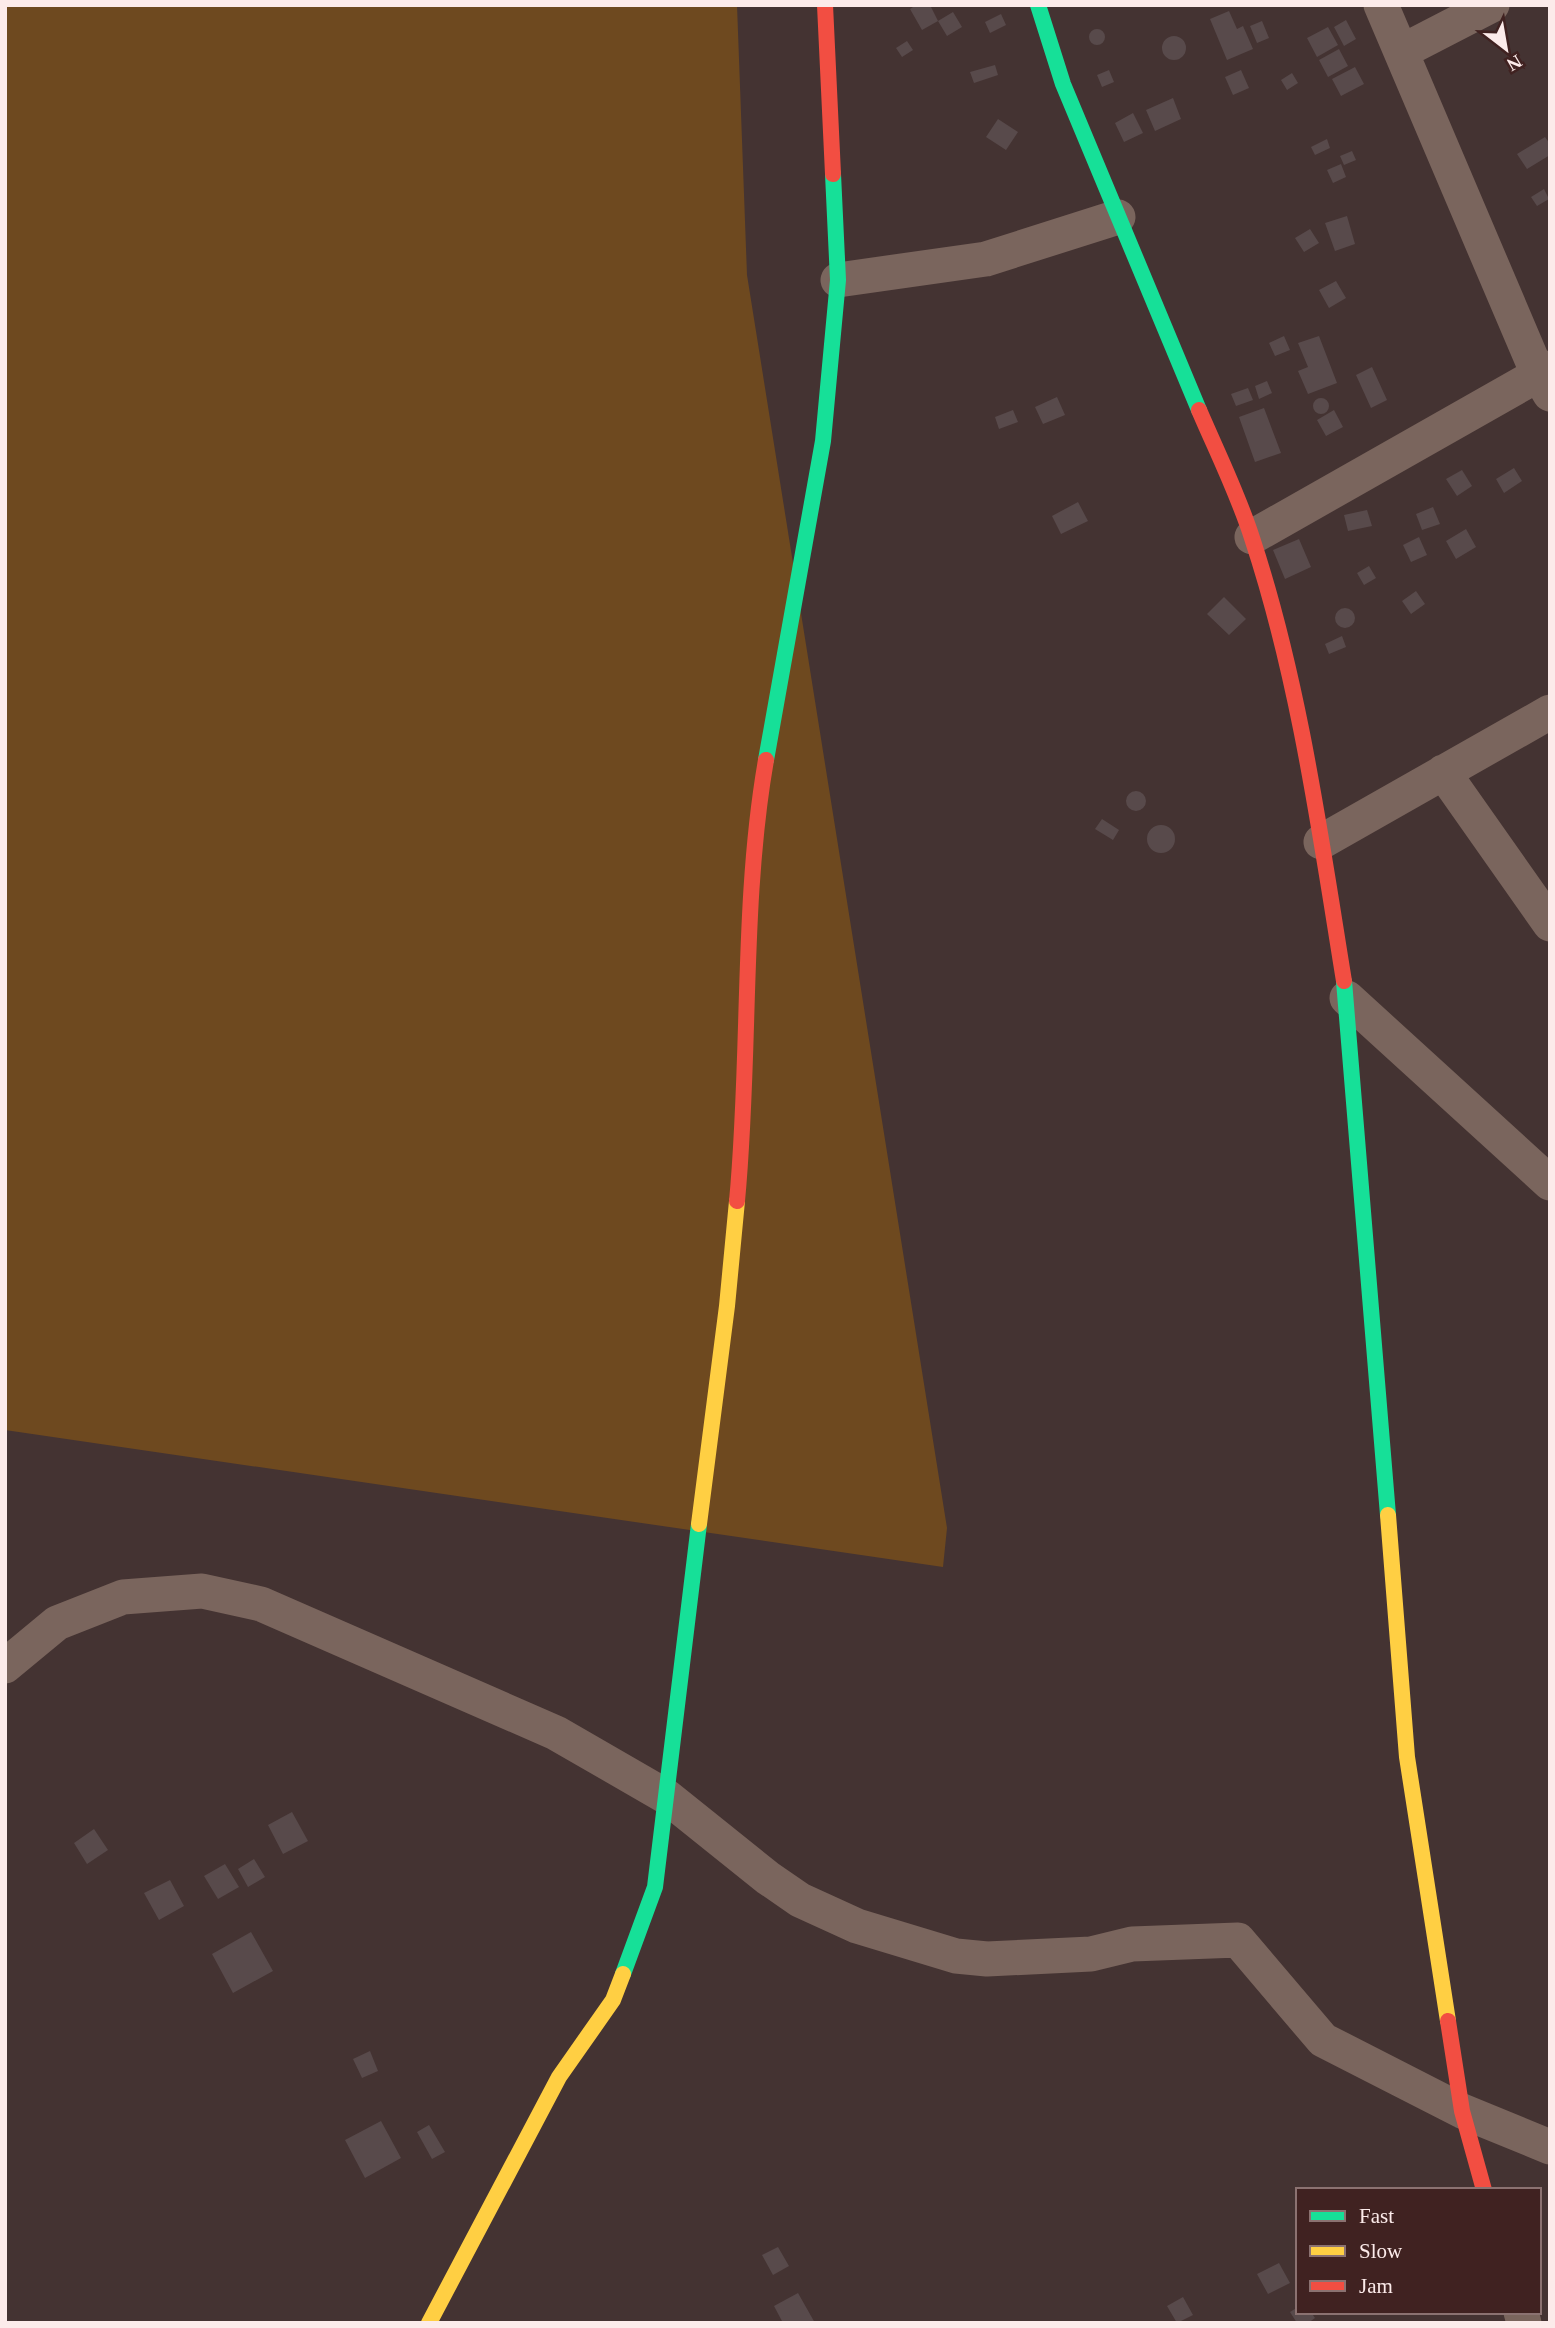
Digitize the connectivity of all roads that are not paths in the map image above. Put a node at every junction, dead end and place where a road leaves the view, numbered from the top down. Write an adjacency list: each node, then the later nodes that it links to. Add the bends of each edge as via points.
1 (825, 5): 7 (street)
2 (1038, 5): 6 (street, via 1063,84)
3 (1381, 5): 5 (street)
4 (1492, 5): 5 (street)
5 (1401, 52): 8 (street)
6 (1118, 217): 7 (street, via 986,259); 9 (street)
7 (838, 280): 17 (street, via 823,441 756,818 744,1129)
8 (1546, 379): 9 (street)
9 (1252, 537): 12 (street, via 1286,667)
10 (1550, 712): 11 (street)
11 (1443, 772): 12 (street); 13 (street)
12 (1321, 842): 14 (street)
13 (1550, 924)
14 (1348, 998): 15 (street); 18 (street, via 1407,1758)
15 (1550, 1183)
16 (5, 1666): 17 (street, via 57,1623 123,1597 202,1591 261,1605 435,1679 556,1734)
17 (667, 1797): 18 (street, via 800,1900 857,1926 956,1956 1091,1954 1132,1944 1238,1940 1323,2040); 21 (street, via 655,1887 613,2000 559,2077)
18 (1462, 2110): 19 (street); 20 (street)
19 (1550, 2147)
20 (1483, 2188)
21 (429, 2323)

